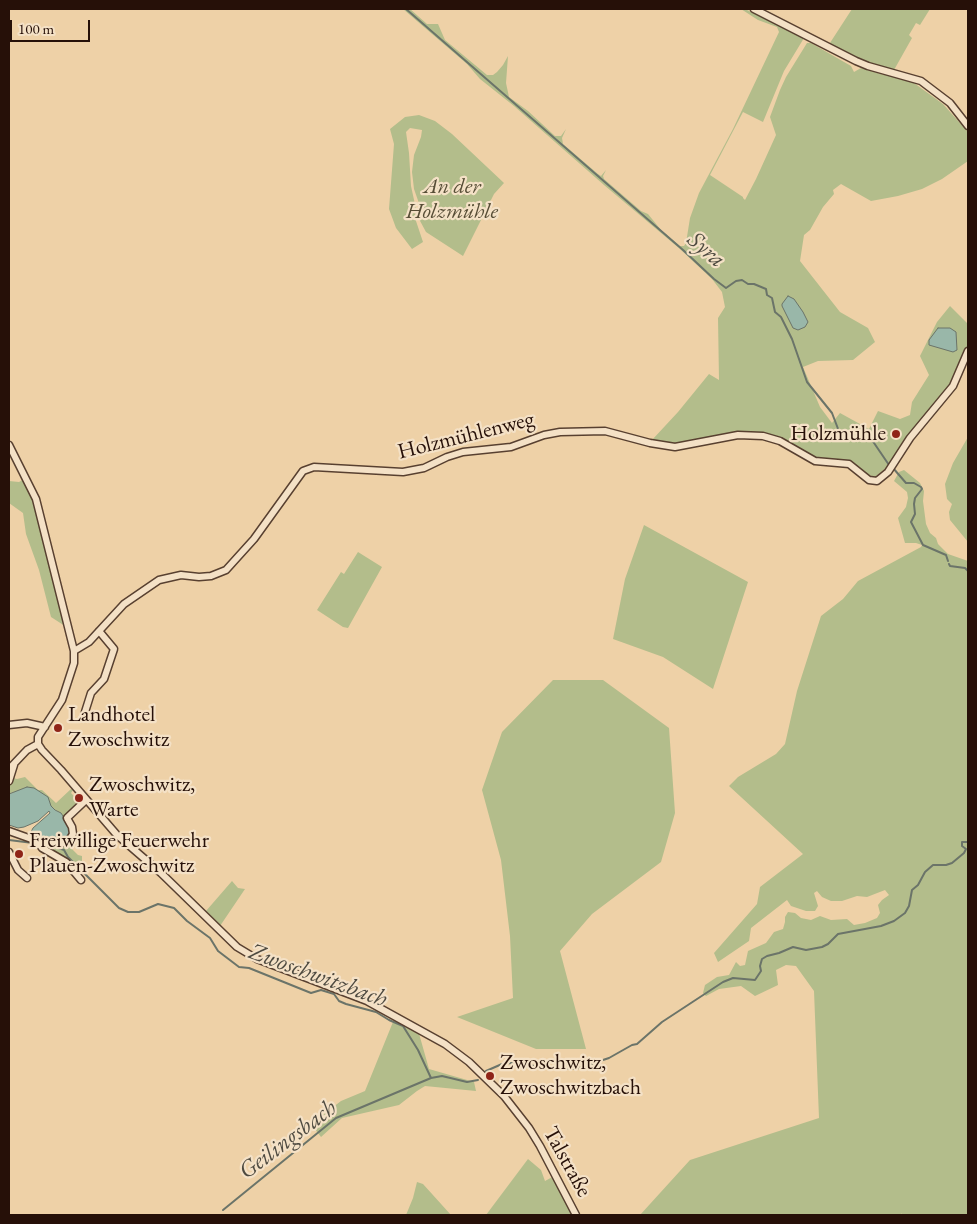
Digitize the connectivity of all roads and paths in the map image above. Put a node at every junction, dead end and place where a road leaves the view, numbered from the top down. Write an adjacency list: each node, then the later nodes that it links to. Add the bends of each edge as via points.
1 (754, 9): 2 (street, via 856,61 921,81 950,103)
2 (968, 126)
3 (968, 351): 5 (street, Holzmühlenweg, via 953,386 910,438 888,472 877,481 870,480 849,464 815,461 780,440 763,436 738,435 675,447 605,431 544,434 511,447 464,452 424,468 403,472 314,467 303,471 254,539 226,570 211,576 181,575 159,580 124,604)
4 (9, 445): 6 (street, via 36,499)
5 (99, 631): 6 (street, Holzmühlenweg); 7 (street, via 114,649 104,679 91,693)
6 (74, 651): 9 (street, via 74,663 62,700)
7 (86, 712)
8 (9, 725): 9 (street, via 27,723)
9 (45, 727): 10 (street, via 38,737)
10 (38, 744): 11 (street, via 27,750); 13 (street, Talstraße)
11 (11, 767): 12 (street)
12 (9, 781)
13 (86, 800): 15 (street, via 67,818 73,834 68,842); 19 (street, Talstraße, via 116,835 161,873 237,947 257,959 366,1001 444,1044 469,1062 504,1096 529,1128)
14 (9, 831): 15 (street)
15 (37, 841): 18 (street, via 42,848 66,862)
16 (9, 852): 17 (street, via 18,870)
17 (27, 878)
18 (81, 880)
19 (576, 1215)

